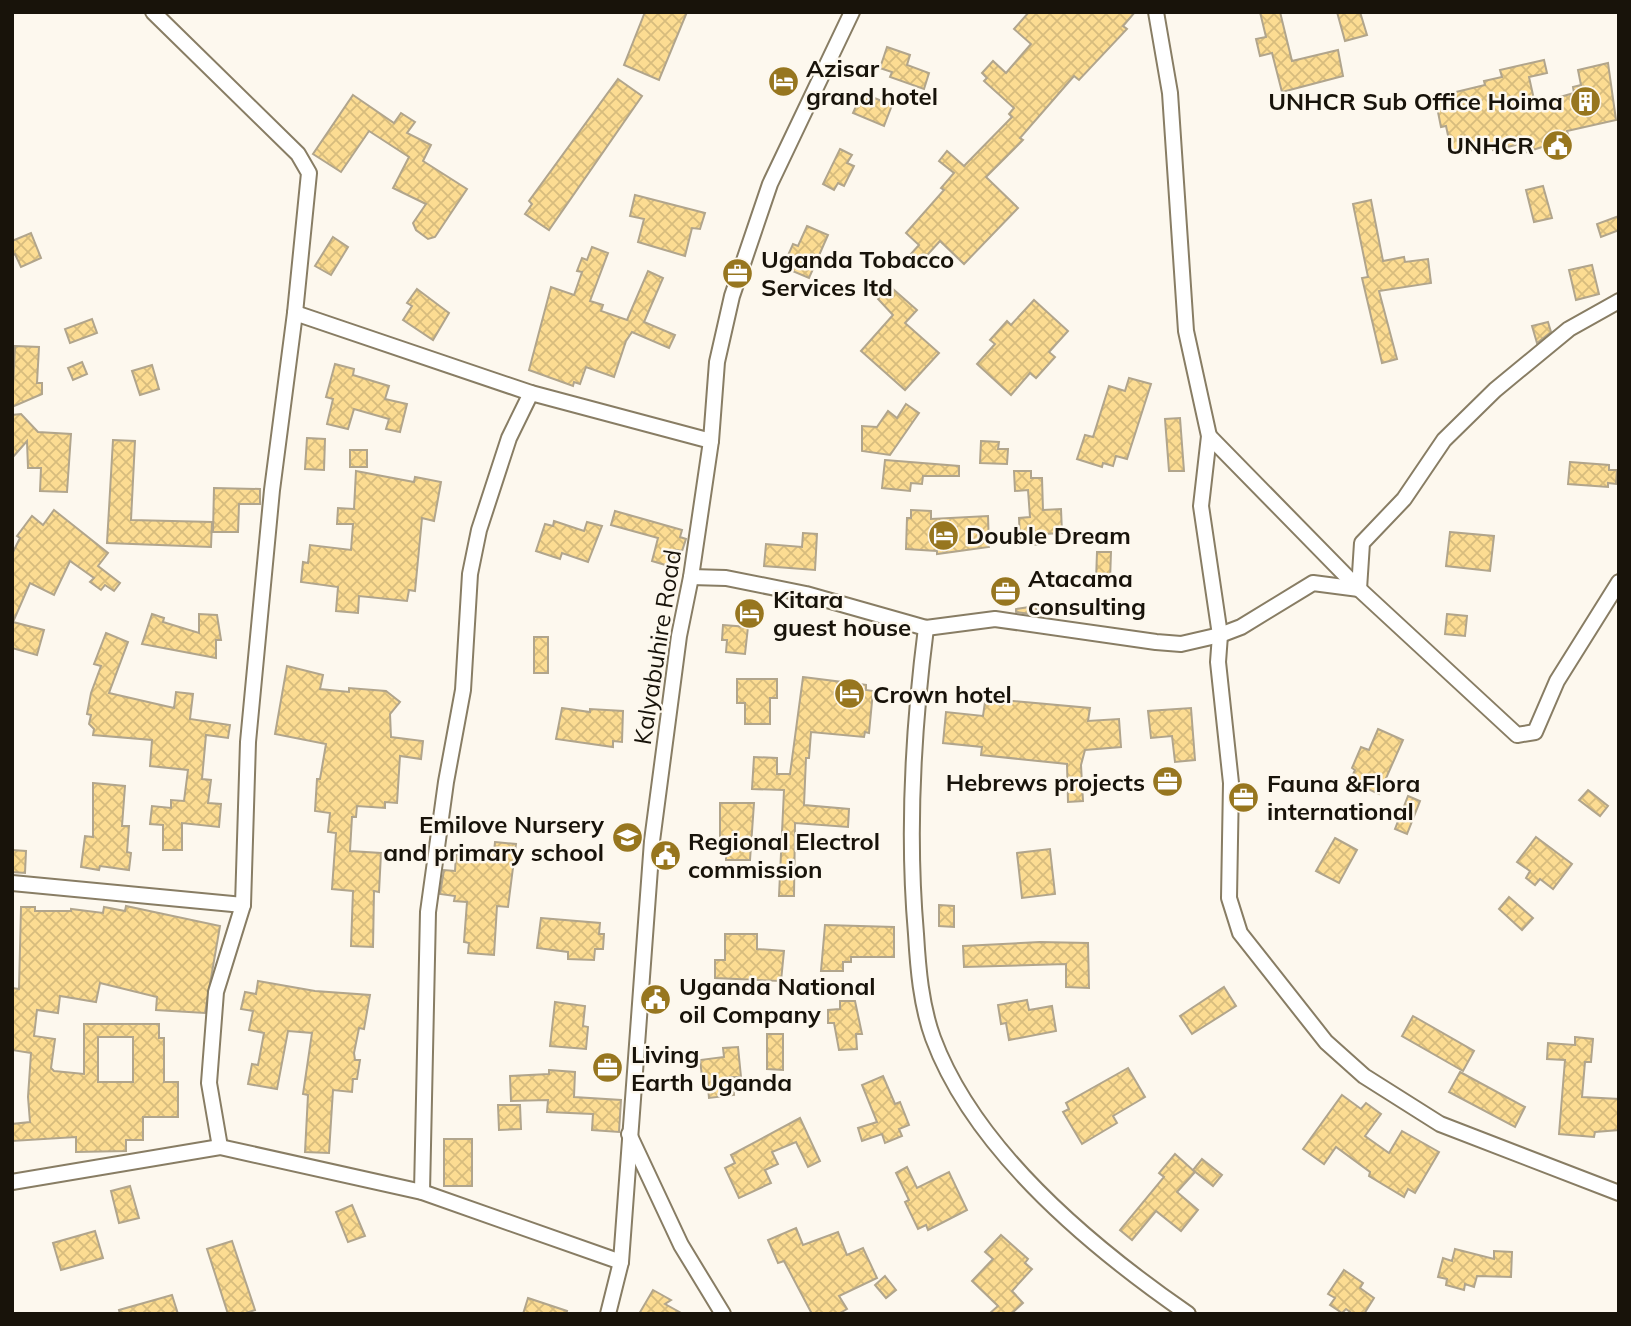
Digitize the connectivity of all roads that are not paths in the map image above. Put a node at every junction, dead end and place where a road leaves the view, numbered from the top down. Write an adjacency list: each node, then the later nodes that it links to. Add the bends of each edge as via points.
1 (153, 12): 5 (street, via 305,163 309,173)
2 (852, 12): 8 (street, Kalyabuhire Road, via 769,184 732,296 717,362)
3 (1156, 12): 7 (street, via 1170,93 1186,331)
4 (1619, 301): 11 (street, via 1569,329 1495,390 1444,440 1404,499 1362,543)
5 (295, 313): 6 (street); 15 (street, via 272,490 248,742)
6 (531, 393): 8 (street); 19 (street, via 509,438 470,574 463,690 428,912)
7 (1209, 436): 11 (street); 13 (street, via 1201,506)
8 (710, 441): 9 (street, Kalyabuhire Road)
9 (691, 577): 12 (street, via 726,578 806,594); 16 (street, Kalyabuhire Road, via 652,841)
10 (1619, 582): 11 (street, via 1557,681 1535,732 1523,735 1504,725)
11 (1359, 589): 13 (street, via 1313,583)
12 (926, 628): 13 (street, via 995,619 1181,644); 24 (street, via 915,729 912,889 919,975 933,1037 956,1086 1018,1173 1082,1231)
13 (1220, 635): 20 (street, via 1218,662 1231,783 1229,898 1240,933 1326,1042 1364,1076 1440,1124)
14 (12, 884): 15 (street)
15 (243, 905): 17 (street, via 216,992 209,1083)
16 (629, 1133): 21 (street, Kalyabuhire Road); 23 (street, via 681,1245)
17 (220, 1147): 18 (street); 19 (street)
18 (12, 1182)
19 (422, 1192): 21 (street)
20 (1619, 1193)
21 (621, 1262): 22 (street, Kalyabuhire Road)
22 (608, 1314)
23 (723, 1314)
24 (1188, 1314)

